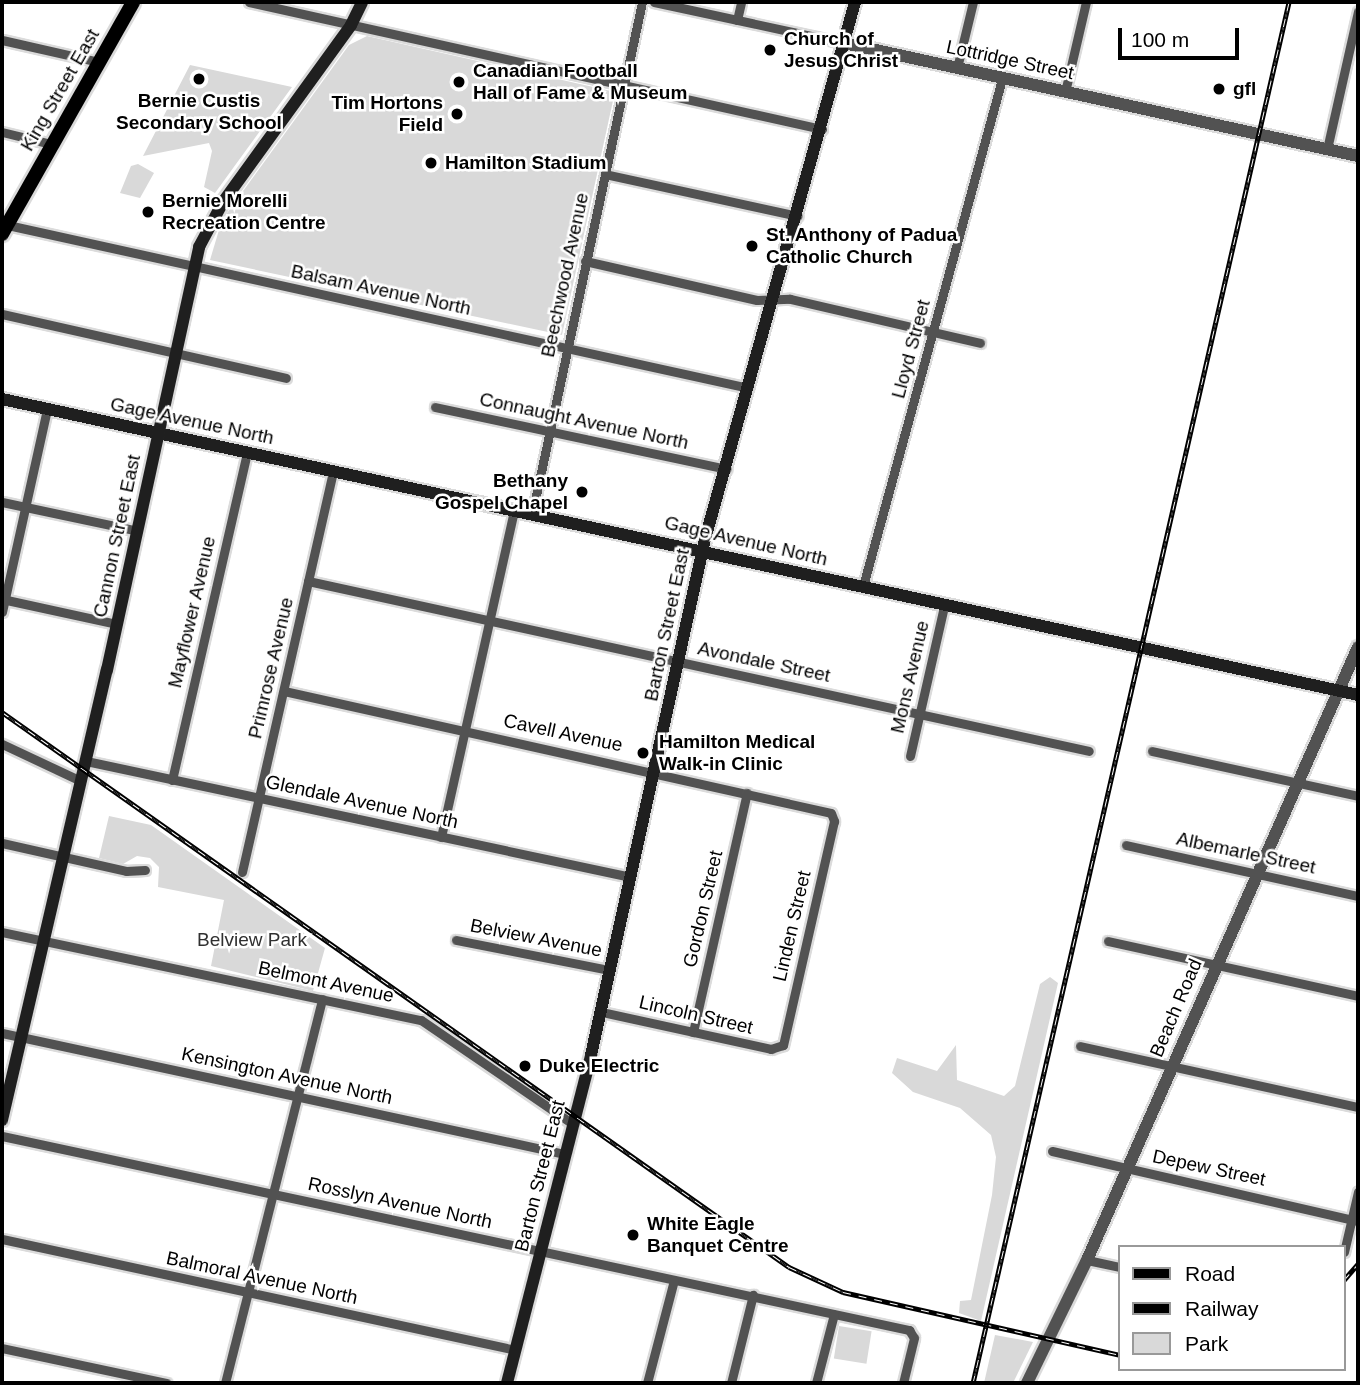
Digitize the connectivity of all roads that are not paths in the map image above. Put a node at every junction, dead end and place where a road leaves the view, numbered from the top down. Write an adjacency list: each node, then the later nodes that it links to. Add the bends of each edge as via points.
1 (133, 2): 15 (main road, King Street East)
2 (249, 2): 12 (street)
3 (362, 2): 12 (main road, Cannon Street East)
4 (642, 2): 18 (street, Beechwood Avenue)
5 (654, 2): 11 (street, Lottridge Street)
6 (741, 2): 11 (street)
7 (855, 2): 14 (main road, Barton Street East)
8 (973, 2): 16 (street)
9 (1086, 2): 19 (street)
10 (1358, 11): 23 (street)
11 (737, 20): 14 (street, Lottridge Street)
12 (351, 25): 18 (street); 29 (main road, Cannon Street East, via 223,202 206,229)
13 (2, 40): 15 (street)
14 (844, 43): 16 (street, Lottridge Street); 20 (main road, Barton Street East)
15 (99, 62): 22 (main road, King Street East)
16 (957, 68): 17 (street, Lottridge Street)
17 (1002, 79): 19 (street, Lottridge Street); 32 (street, Lloyd Street)
18 (624, 86): 20 (street); 25 (street, Beechwood Avenue)
19 (1065, 92): 23 (street, Lottridge Street)
20 (822, 129): 26 (main road, Barton Street East)
21 (2, 132): 22 (street)
22 (51, 144): 27 (main road, King Street East)
23 (1327, 149): 24 (street, Lottridge Street)
24 (1358, 156)
25 (605, 174): 26 (street); 28 (street, Beechwood Avenue)
26 (797, 216): 30 (main road, Barton Street East)
27 (4, 228): 29 (street, Balsam Avenue North)
28 (585, 261): 30 (street, via 757,300); 34 (street, Beechwood Avenue)
29 (194, 267): 34 (street, Balsam Avenue North); 35 (main road, Cannon Street East)
30 (773, 299): 32 (street, via 790,299); 37 (main road, Barton Street East)
31 (2, 314): 35 (street)
32 (934, 333): 33 (street); 53 (street, Lloyd Street)
33 (980, 343)
34 (567, 348): 37 (street, Balsam Avenue North); 41 (street, Beechwood Avenue)
35 (176, 352): 36 (street); 42 (main road, Cannon Street East)
36 (286, 377)
37 (748, 388): 44 (main road, Barton Street East)
38 (2, 400): 40 (main road, Gage Avenue North)
39 (435, 407): 41 (street, Connaught Avenue North)
40 (47, 409): 42 (main road, Gage Avenue North); 47 (street)
41 (550, 432): 44 (street, Connaught Avenue North); 49 (street, Beechwood Avenue)
42 (159, 433): 43 (main road, Gage Avenue North); 50 (main road, Cannon Street East)
43 (247, 452): 45 (main road, Gage Avenue North); 72 (street, Mayflower Avenue)
44 (726, 469): 51 (main road, Barton Street East)
45 (333, 471): 48 (main road, Gage Avenue North); 52 (street, Primrose Avenue)
46 (2, 502): 47 (street)
47 (25, 506): 50 (street); 54 (street)
48 (514, 511): 49 (main road, Gage Avenue North); 57 (street)
49 (532, 514): 51 (main road, Gage Avenue North)
50 (138, 531): 58 (main road, Cannon Street East)
51 (702, 551): 53 (main road, Gage Avenue North); 60 (main road, Barton Street East)
52 (308, 581): 57 (street, Avondale Street); 61 (street, Primrose Avenue)
53 (863, 586): 55 (main road, Gage Avenue North)
54 (3, 600): 56 (street); 58 (street)
55 (944, 606): 62 (main road, Gage Avenue North); 64 (street, Mons Avenue)
56 (2, 612)
57 (490, 622): 60 (street, Avondale Street); 65 (street)
58 (117, 624): 70 (main road, Cannon Street East)
59 (1358, 647): 62 (street, Beach Road)
60 (679, 662): 64 (street, Avondale Street); 71 (main road, Barton Street East)
61 (284, 691): 65 (street, Cavell Avenue); 77 (street, Primrose Avenue)
62 (1339, 691): 63 (main road, Gage Avenue North); 74 (street, Beach Road)
63 (1358, 695)
64 (920, 714): 67 (street, Avondale Street); 69 (street, Mons Avenue)
65 (465, 730): 71 (street, Cavell Avenue); 79 (street)
66 (2, 744): 73 (street)
67 (1089, 751)
68 (1152, 751): 74 (street)
69 (910, 756)
70 (86, 761): 72 (street, Glendale Avenue North); 73 (main road, Cannon Street East)
71 (654, 772): 75 (street, Cavell Avenue); 86 (main road, Barton Street East)
72 (172, 780): 77 (street, Glendale Avenue North)
73 (81, 781): 82 (main road, Cannon Street East)
74 (1296, 782): 76 (street); 85 (street, Beach Road)
75 (747, 793): 78 (street, Cavell Avenue, via 824,809); 97 (street, Gordon Street)
76 (1358, 796)
77 (259, 799): 79 (street, Glendale Avenue North); 84 (street, Primrose Avenue)
78 (832, 816): 100 (street, Linden Street)
79 (441, 837): 86 (street, Glendale Avenue North)
80 (2, 843): 82 (street)
81 (1126, 845): 85 (street, Albemarle Street)
82 (64, 858): 83 (street, via 126,871); 90 (main road, Cannon Street East)
83 (145, 870)
84 (242, 872)
85 (1256, 872): 87 (street, Albemarle Street); 92 (street, Beach Road)
86 (631, 877): 93 (main road, Barton Street East)
87 (1358, 895)
88 (2, 932): 90 (street, Belmont Avenue)
89 (456, 940): 93 (street, Belview Avenue)
90 (45, 942): 95 (street, Belmont Avenue); 99 (main road, Cannon Street East)
91 (1108, 942): 92 (street)
92 (1217, 964): 94 (street); 102 (street, Beach Road)
93 (609, 971): 96 (main road, Barton Street East)
94 (1358, 996)
95 (322, 999): 103 (street); 106 (street, Belmont Avenue, via 421,1020)
96 (601, 1012): 97 (street, Lincoln Street); 106 (main road, Barton Street East)
97 (693, 1032): 100 (street, Lincoln Street, via 771,1049)
98 (2, 1033): 99 (street, Kensington Avenue North)
99 (23, 1037): 103 (street, Kensington Avenue North); 105 (main road, Cannon Street East)
100 (783, 1045)
101 (1080, 1046): 102 (street)
102 (1172, 1066): 104 (street); 110 (street, Beach Road)
103 (298, 1097): 109 (street, Kensington Avenue North); 112 (street)
104 (1358, 1107)
105 (2, 1120)
106 (573, 1125): 109 (main road, Barton Street East)
107 (2, 1136): 112 (street, Rosslyn Avenue North)
108 (1052, 1151): 110 (street, Depew Street)
109 (565, 1154): 116 (main road, Barton Street East)
110 (1127, 1168): 113 (street, Depew Street); 117 (street, Beach Road)
111 (1358, 1192): 113 (street)
112 (274, 1193): 116 (street, Rosslyn Avenue North); 120 (street)
113 (1355, 1220): 115 (street)
114 (2, 1240): 120 (street, Balmoral Avenue North)
115 (1346, 1246)
116 (540, 1252): 119 (street, Rosslyn Avenue North); 124 (main road, Barton Street East)
117 (1087, 1260): 118 (street); 132 (street, Beach Road)
118 (1118, 1267)
119 (674, 1280): 121 (street, Rosslyn Avenue North); 128 (street)
120 (248, 1293): 124 (street, Balmoral Avenue North); 126 (street)
121 (754, 1296): 122 (street, Rosslyn Avenue North); 129 (street)
122 (834, 1314): 130 (street); 131 (street, Rosslyn Avenue North, via 913,1334)
123 (2, 1348): 125 (street)
124 (516, 1350): 127 (main road, Barton Street East)
125 (166, 1383)
126 (225, 1383)
127 (507, 1383)
128 (647, 1383)
129 (731, 1383)
130 (816, 1383)
131 (903, 1383)
132 (1027, 1383)

